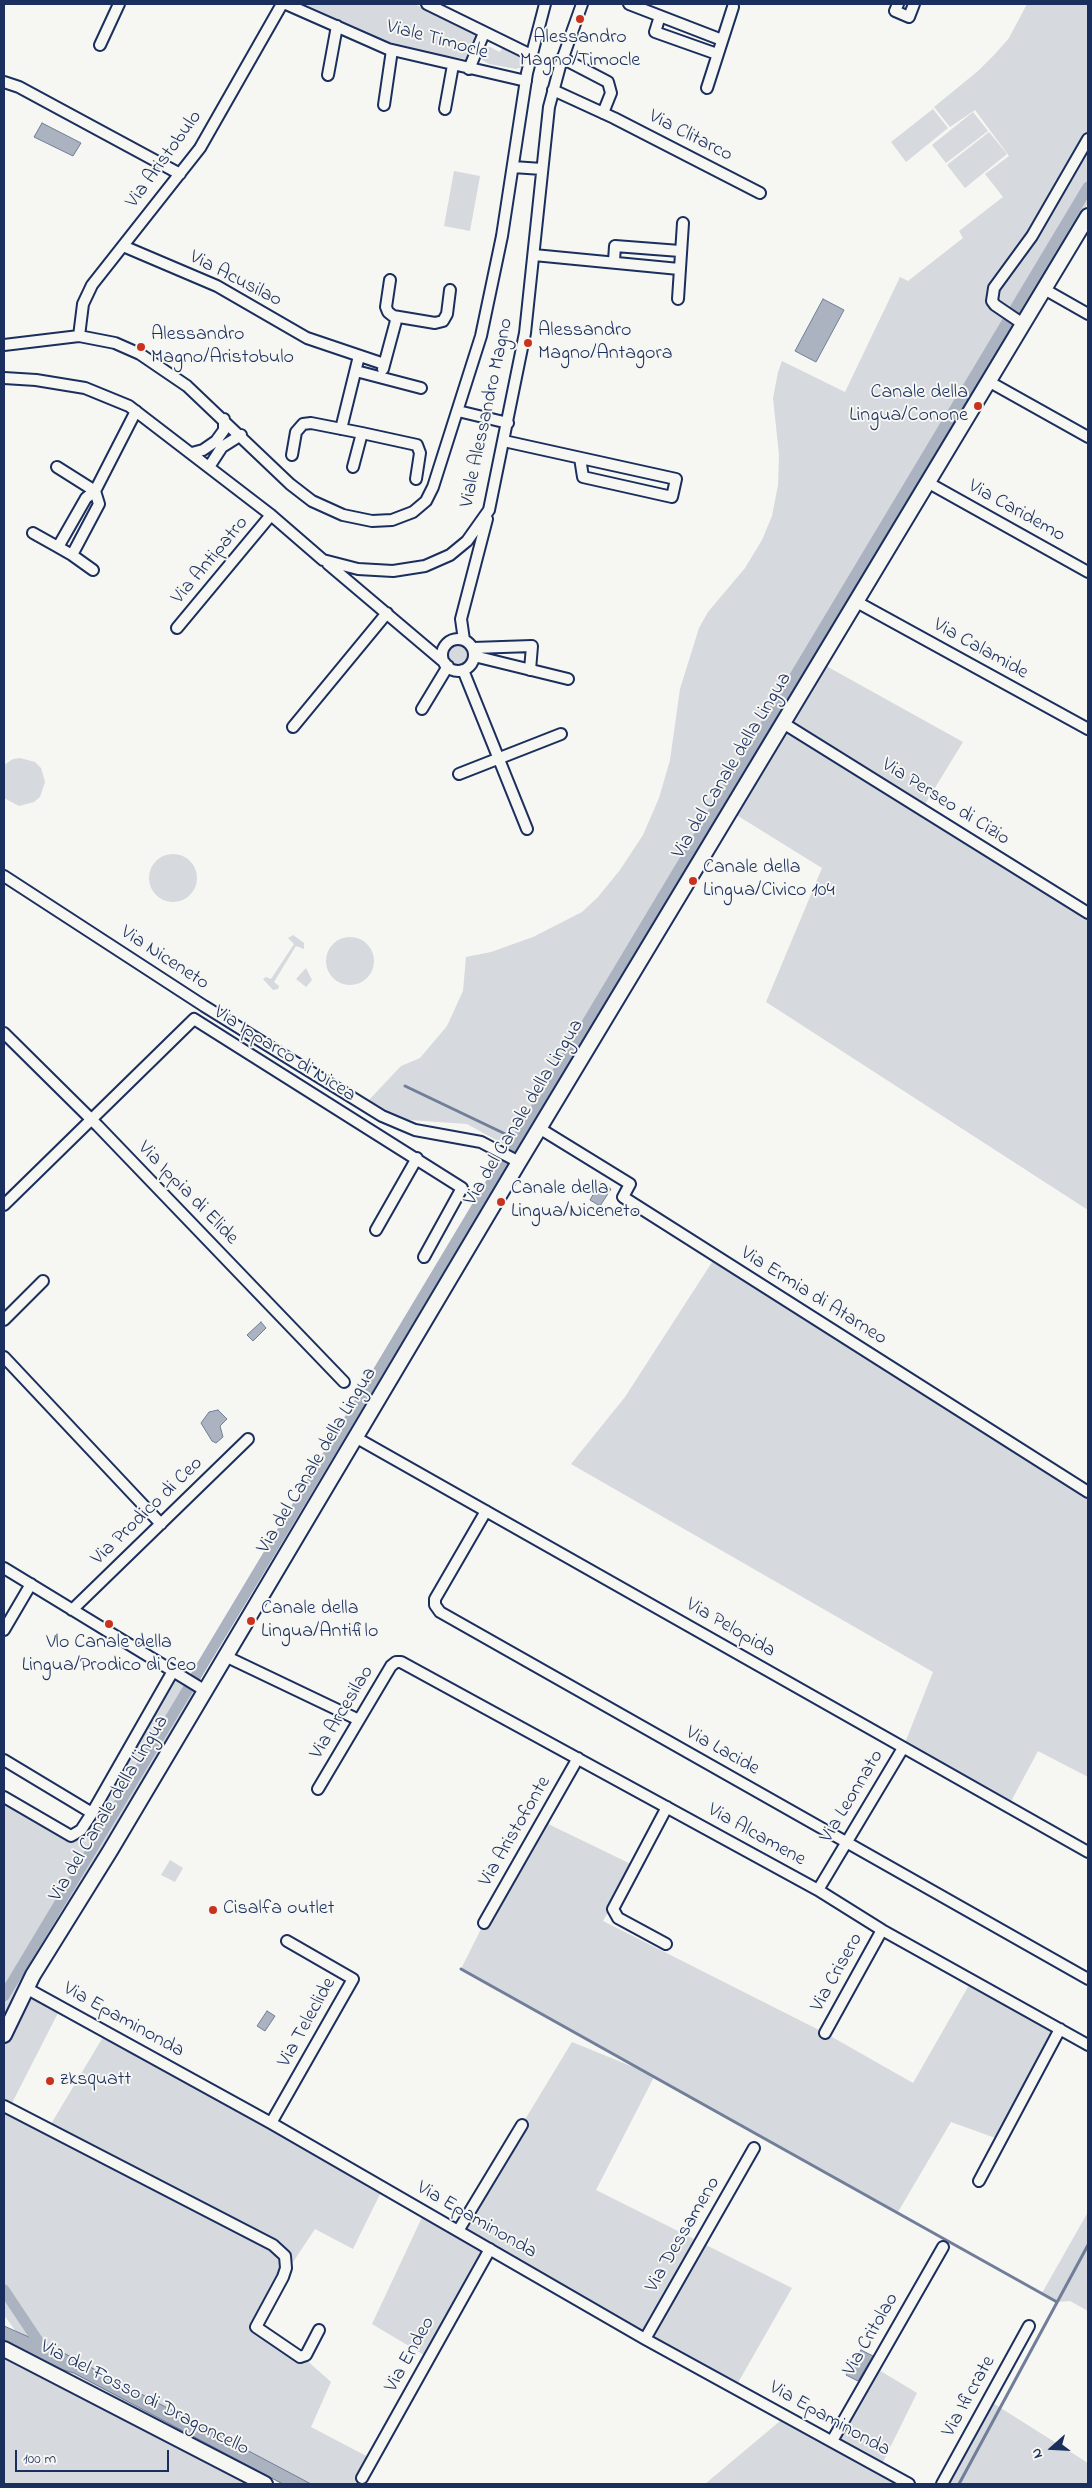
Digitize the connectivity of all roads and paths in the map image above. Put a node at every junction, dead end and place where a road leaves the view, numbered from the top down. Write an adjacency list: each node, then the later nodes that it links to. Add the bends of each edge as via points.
1 (119, 4): 15 (street)
2 (282, 4): 33 (street, Via Aristobulo, via 200,148)
3 (286, 4): 12 (street, Viale Timocle)
4 (427, 4): 13 (street, Viale Timocle)
5 (545, 4): 18 (street, Viale Alessandro Magno)
6 (582, 4): 19 (street, Viale Alessandro Magno)
7 (629, 4): 11 (street)
8 (898, 4): 9 (street, via 895,11 909,17)
9 (914, 4)
10 (733, 7): 14 (street)
11 (660, 16): 14 (street); 17 (street, via 655,32)
12 (337, 26): 16 (street, Viale Timocle); 22 (street)
13 (484, 32): 18 (street, Viale Timocle); 21 (street)
14 (722, 40): 17 (street)
15 (100, 46)
16 (392, 50): 20 (street, Viale Timocle); 27 (street)
17 (717, 54): 25 (street)
18 (530, 55): 23 (street, Viale Alessandro Magno)
19 (562, 58): 26 (street, Viale Alessandro Magno); 29 (street, via 608,82 611,93)
20 (453, 65): 21 (street, Viale Timocle); 28 (street)
21 (469, 69): 23 (street, Viale Timocle)
22 (328, 75)
23 (526, 81): 31 (street, Viale Alessandro Magno)
24 (4, 82): 33 (street, via 19,87)
25 (707, 88)
26 (553, 90): 29 (street, Via Clitarco); 32 (street, Viale Alessandro Magno)
27 (384, 105)
28 (445, 109)
29 (603, 113): 34 (street, Via Clitarco)
30 (1088, 139): 48 (street, via 1032,236 994,288 992,301)
31 (513, 167): 32 (street); 59 (street, Viale Alessandro Magno, via 488,304)
32 (542, 169): 39 (street, Viale Alessandro Magno)
33 (180, 174): 37 (street, Via Aristobulo)
34 (760, 193)
35 (1088, 216): 43 (street, Via del Canale della Lingua)
36 (682, 223): 38 (street)
37 (123, 246): 49 (street, Via Aristobulo, via 89,290 82,310); 51 (street, Via Acusilao, via 217,286 307,338)
38 (680, 251): 40 (street, via 615,246); 41 (street)
39 (534, 255): 40 (street); 61 (street, Viale Alessandro Magno, via 524,341)
40 (614, 261): 41 (street)
41 (679, 269): 45 (street)
42 (390, 280): 47 (street, via 387,309 391,316)
43 (1044, 289): 46 (street); 48 (street, Via del Canale della Lingua)
44 (450, 290): 47 (street, via 443,321 435,323)
45 (678, 299)
46 (1088, 314)
47 (397, 317): 52 (street)
48 (1019, 321): 56 (street, Via del Canale della Lingua)
49 (80, 336): 50 (street, Viale Alessandro Magno); 60 (street, Viale Alessandro Magno, via 109,341 140,354 180,380)
50 (4, 345)
51 (359, 356): 52 (street, Via Acusilao); 53 (street)
52 (384, 364): 54 (street)
53 (356, 371): 54 (street); 62 (street)
54 (380, 377): 57 (street)
55 (4, 378): 58 (street, Viale Alessandro Magno, via 85,388)
56 (988, 382): 65 (street); 74 (street, Via del Canale della Lingua)
57 (421, 388)
58 (136, 411): 67 (street, Viale Alessandro Magno); 75 (street)
59 (458, 411): 61 (street); 64 (street, Viale Alessandro Magno, via 428,498 412,512 387,521 350,517 312,501)
60 (224, 419): 64 (street, Viale Alessandro Magno); 67 (street, via 224,430 216,441)
61 (508, 422): 66 (street, Viale Alessandro Magno)
62 (341, 429): 63 (street); 68 (street, via 311,423 300,426)
63 (362, 432): 72 (street); 73 (street, via 416,445 420,454)
64 (241, 436): 71 (street, via 222,447)
65 (1088, 437)
66 (504, 441): 69 (street); 76 (street, Viale Alessandro Magno)
67 (192, 453): 71 (street, Viale Alessandro Magno)
68 (292, 455)
69 (580, 458): 69 (street, via 676,479 672,496 583,477)
70 (57, 467): 75 (street)
71 (209, 467): 77 (street, Viale Alessandro Magno)
72 (353, 467)
73 (416, 479)
74 (927, 482): 83 (street, Via Caridemo); 84 (street, Via del Canale della Lingua)
75 (95, 490): 79 (street, via 86,498); 80 (street, via 99,504)
76 (489, 510): 81 (street, Viale Alessandro Magno, via 462,546 425,566 381,571); 87 (street, via 461,619)
77 (271, 515): 81 (street, Viale Alessandro Magno); 86 (street, Via Antipatro)
78 (32, 533): 79 (street)
79 (58, 547): 80 (street)
80 (72, 555): 82 (street)
81 (323, 560): 85 (street)
82 (93, 570)
83 (1088, 572)
84 (855, 601): 94 (street, Via del Canale della Lingua); 96 (street, Via Calamide)
85 (387, 613): 89 (street); 95 (street)
86 (177, 628)
87 (464, 640): 88 (street); 89 (street, via 456,639 444,647 442,657)
88 (473, 652): 90 (street, via 469,667); 91 (street); 91 (street, via 532,646)
89 (446, 665): 90 (street); 93 (street)
90 (462, 670): 98 (street)
91 (530, 670): 92 (street)
92 (568, 679)
93 (422, 709)
94 (783, 723): 102 (street, Via Perseo di Cizio); 107 (street, Via del Canale della Lingua)
95 (293, 727)
96 (1088, 729)
97 (561, 734): 98 (street)
98 (499, 759): 99 (street); 100 (street)
99 (459, 774)
100 (526, 829)
101 (4, 876): 103 (street, Via Niceneto)
102 (1088, 913)
103 (204, 1006): 104 (street); 109 (street, Via Niceneto, via 395,1123 419,1132 476,1140)
104 (194, 1019): 106 (street, Via Ipparco di Nicea); 108 (street, Via Ipparco di Nicea)
105 (4, 1033): 106 (street, Via Ippia di Elide)
106 (91, 1120): 110 (street, Via Ipparco di Nicea); 116 (street, Via Ippia di Elide)
107 (539, 1128): 109 (street, Via del Canale della Lingua); 119 (street, Via Ermia di Atarneo, via 630,1184 623,1197)
108 (417, 1158): 111 (street); 112 (street, Via Ipparco di Nicea, via 462,1188)
109 (515, 1160): 117 (street, Via del Canale della Lingua)
110 (4, 1205)
111 (376, 1230)
112 (424, 1257)
113 (43, 1280): 114 (street)
114 (4, 1320)
115 (4, 1357): 121 (street)
116 (344, 1382)
117 (355, 1437): 120 (street, Via Pelopida); 126 (street, Via del Canale della Lingua)
118 (248, 1439): 121 (street, Via Prodico di Ceo)
119 (1088, 1492)
120 (486, 1511): 131 (street, Via Pelopida); 138 (street, Via Lacide, via 436,1599 440,1612)
121 (161, 1524): 124 (street, Via Prodico di Ceo)
122 (4, 1568): 123 (street)
123 (31, 1584): 124 (street); 125 (street)
124 (72, 1610): 128 (street)
125 (4, 1630)
126 (225, 1656): 129 (street, Via del Canale della Lingua); 130 (street)
127 (403, 1663): 130 (street, Via Arcesilao, via 396,1662 391,1666); 132 (street, Via Alcamene)
128 (173, 1671): 129 (street); 137 (street)
129 (202, 1688): 146 (street, Via del Canale della Lingua, via 110,1851)
130 (359, 1720): 134 (street, Via Arcesilao)
131 (903, 1748): 138 (street, Via Leonnato); 139 (street, Via Pelopida)
132 (578, 1758): 136 (street, Via Alcamene); 141 (street, Via Aristofonte)
133 (4, 1760): 137 (street)
134 (318, 1789)
135 (4, 1797): 137 (street, via 71,1836 81,1830)
136 (667, 1808): 140 (street, Via Alcamene); 144 (street, via 613,1909 618,1918)
137 (92, 1813)
138 (847, 1842): 140 (street, Via Leonnato); 145 (street, Via Lacide)
139 (1088, 1852)
140 (818, 1890): 142 (street, Via Alcamene)
141 (484, 1923)
142 (882, 1930): 147 (street, Via Alcamene); 148 (street, Via Crisero)
143 (287, 1941): 152 (street, Via Teleclide, via 353,1979)
144 (666, 1944)
145 (1088, 1979)
146 (26, 1988): 149 (street, Via del Canale della Lingua); 152 (street, Via Epaminonda)
147 (1060, 2029): 150 (street, Via Alcamene); 155 (street)
148 (825, 2033)
149 (4, 2035)
150 (1088, 2046)
151 (4, 2106): 160 (street, via 273,2245 284,2256 286,2268 256,2327 300,2357 306,2355)
152 (271, 2123): 156 (street, Via Epaminonda)
153 (522, 2125): 156 (street)
154 (754, 2148): 161 (street, Via Dessameno)
155 (979, 2181)
156 (458, 2230): 158 (street, Via Epaminonda)
157 (943, 2247): 163 (street, Via Critolao)
158 (490, 2249): 161 (street, Via Epaminonda); 164 (street, Via Endeo)
159 (1029, 2326): 167 (street, Via Ificrate)
160 (319, 2330)
161 (645, 2340): 163 (street, Via Epaminonda)
162 (4, 2349): 165 (street, Via del Fosso di Dragoncello)
163 (832, 2441): 166 (street, Via Epaminonda)
164 (362, 2478)
165 (265, 2484)
166 (909, 2484)
167 (942, 2484)

